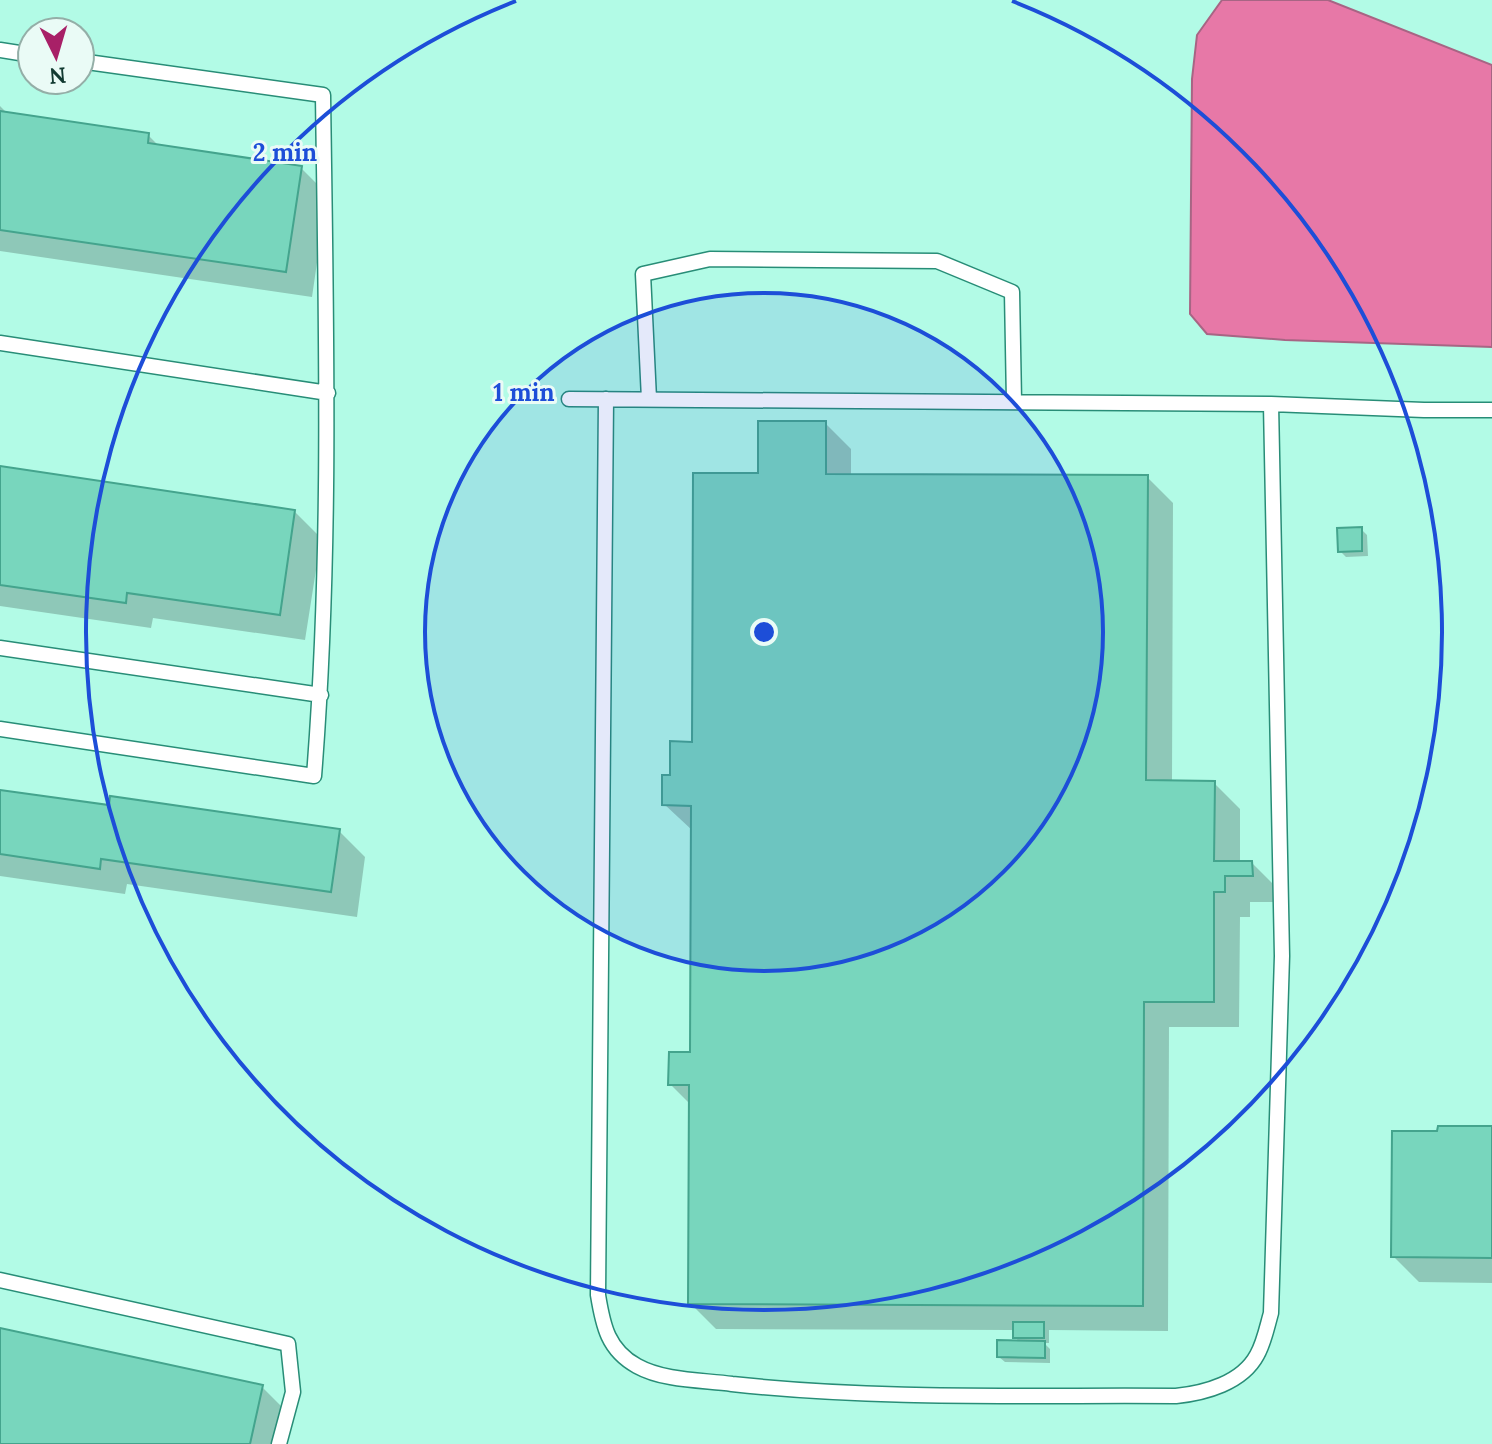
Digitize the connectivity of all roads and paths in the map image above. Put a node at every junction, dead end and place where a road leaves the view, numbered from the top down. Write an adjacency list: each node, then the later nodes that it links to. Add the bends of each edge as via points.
1 (96, 63): 3 (lane, via 323,95)
2 (0, 343): 3 (lane)
3 (328, 393): 11 (lane)
4 (569, 399): 5 (lane)
5 (606, 399): 6 (lane); 8 (lane, via 598,1295 604,1329 615,1351 638,1367 673,1377 813,1393 1176,1396 1230,1381 1257,1357 1271,1313 1282,956)
6 (649, 399): 7 (lane); 7 (lane, via 643,274 710,259 892,260 937,261 1012,292)
7 (1014, 402): 8 (lane)
8 (1271, 404): 9 (lane)
9 (1492, 410)
10 (0, 648): 11 (lane)
11 (321, 695): 12 (lane, via 314,776)
12 (0, 729)
13 (0, 1280): 14 (lane, via 288,1344 293,1392)
14 (279, 1444)

